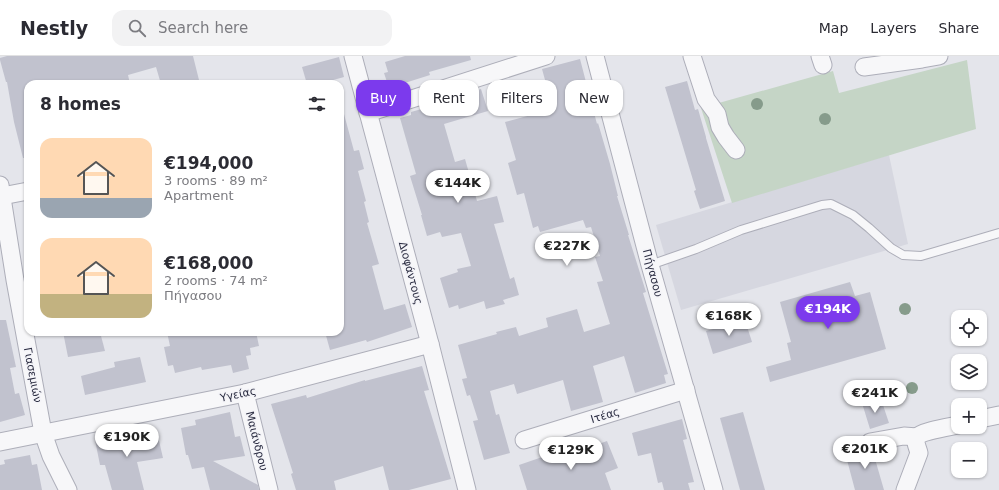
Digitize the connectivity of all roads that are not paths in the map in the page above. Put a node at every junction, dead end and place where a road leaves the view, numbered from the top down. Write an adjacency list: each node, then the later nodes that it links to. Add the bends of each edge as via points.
1 (353, 56): 7 (street, Διοφάντους)
2 (546, 56): 8 (street)
3 (595, 56): 14 (street, Πήγασου)
4 (692, 56): 10 (street, via 706,99 717,114 720,127)
5 (939, 56): 6 (street)
6 (864, 67)
7 (359, 80)
8 (411, 99)
9 (369, 116): 16 (street, Διοφάντους)
10 (736, 150)
11 (1, 191): 12 (street); 15 (street, Γιασεμιών)
12 (24, 191)
13 (999, 233): 14 (lane, via 921,256 903,255 891,248 853,215 831,204 741,230)
14 (650, 265): 17 (street, Πήγασου)
15 (7, 282): 22 (street, Γιασεμιών)
16 (430, 344): 18 (street, Υγείας); 29 (street, Διοφάντους)
17 (686, 390): 24 (street, Ιτέας); 30 (street, Πήγασου)
18 (245, 393): 22 (street, Υγείας); 28 (street, Μαιάνδρου)
19 (999, 415): 20 (street)
20 (987, 418)
21 (951, 426): 23 (street, via 924,432)
22 (43, 433): 25 (street, Υγείας); 27 (street, Γιασεμιών)
23 (917, 437): 26 (street, via 904,436); 31 (street, via 919,453)
24 (524, 440)
25 (0, 442)
26 (870, 442)
27 (68, 490)
28 (269, 490)
29 (466, 490)
30 (714, 490)
31 (905, 490)

